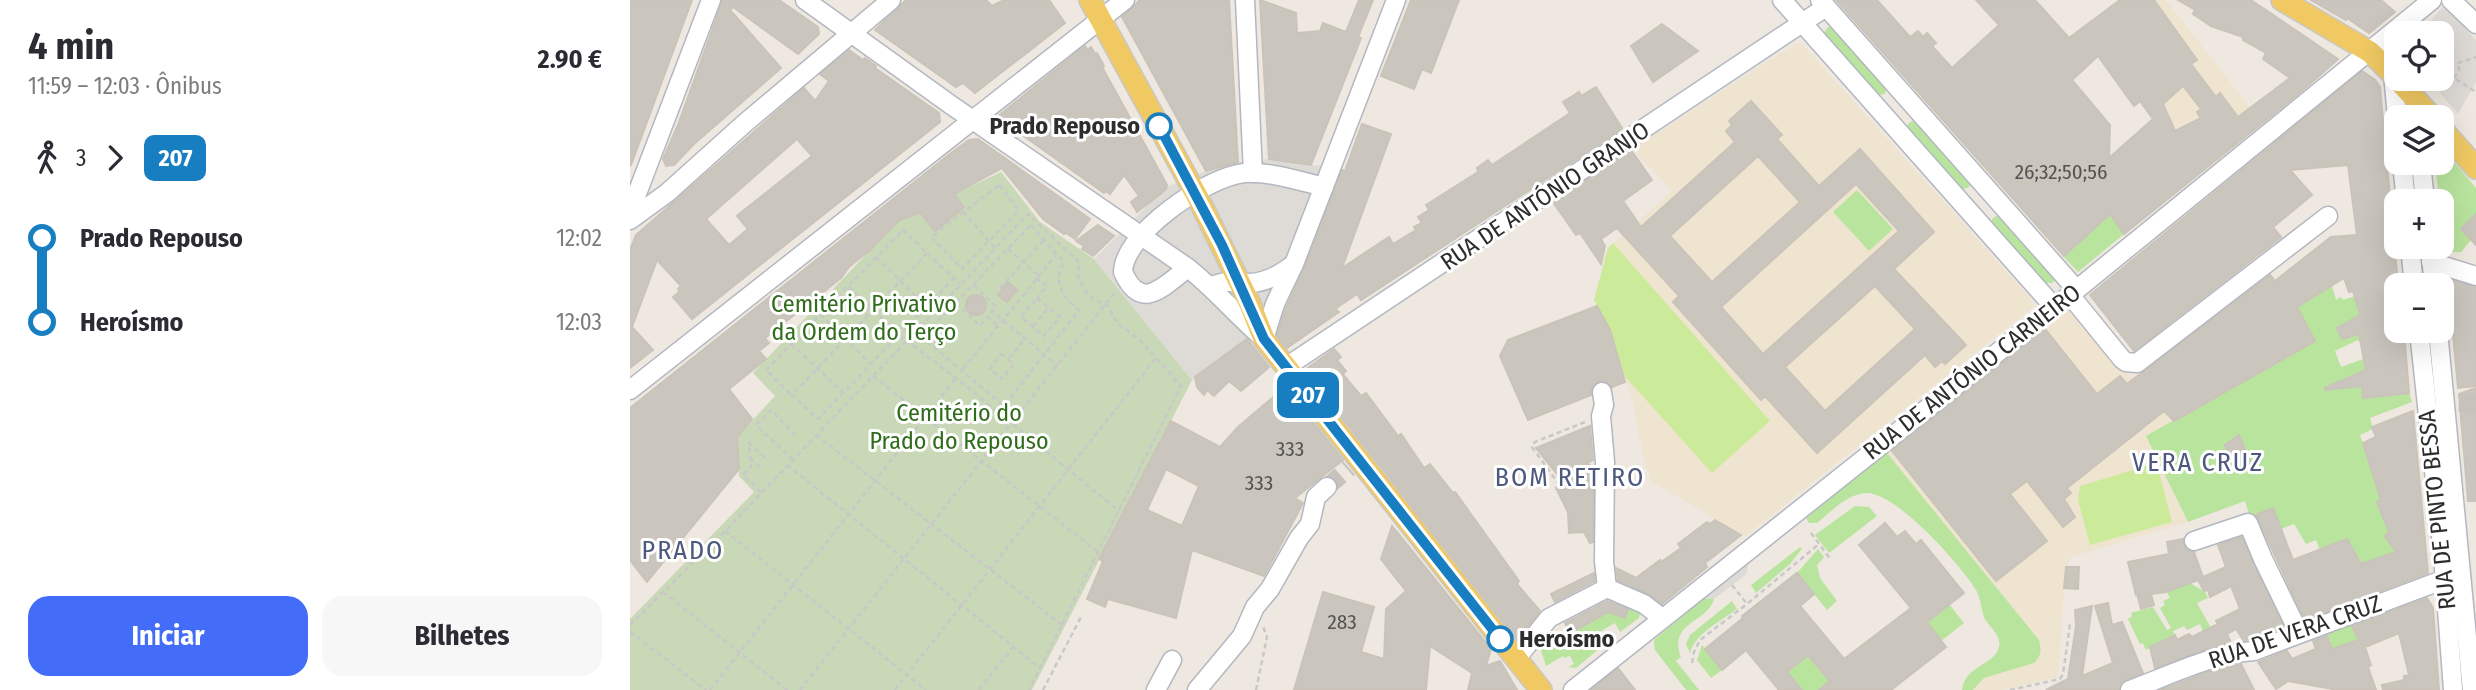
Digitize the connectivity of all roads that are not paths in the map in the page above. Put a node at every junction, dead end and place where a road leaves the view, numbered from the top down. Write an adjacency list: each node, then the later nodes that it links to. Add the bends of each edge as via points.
1 (711, 0): 32 (street)
2 (805, 0): 18 (street)
3 (891, 0): 18 (street)
4 (1090, 0): 14 (main road)
5 (1125, 0): 14 (street)
6 (1245, 0): 28 (street)
7 (1396, 0): 29 (street)
8 (1782, 0): 16 (street)
9 (2282, 0): 19 (main road)
10 (2432, 0): 13 (street, RUA DE ANTÓNIO CARNEIRO)
11 (2451, 0): 17 (street)
12 (1823, 3): 16 (street, RUA DE ANTÓNIO GRANJO); 22 (street)
13 (2416, 14): 15 (street); 19 (street, RUA DE ANTÓNIO CARNEIRO)
14 (1101, 20): 24 (street); 30 (main road)
15 (2413, 21)
16 (1802, 23): 25 (street); 48 (street, RUA DE ANTÓNIO GRANJO)
17 (2476, 24)
18 (852, 33): 24 (street); 35 (street)
19 (2370, 52): 20 (main road); 43 (street, RUA DE ANTÓNIO CARNEIRO)
20 (2384, 65)
21 (2410, 91): 23 (main road)
22 (1911, 100): 25 (street); 31 (street)
23 (2421, 105)
24 (974, 120): 36 (street); 49 (street)
25 (1889, 121): 33 (street)
26 (2454, 144): 27 (main road)
27 (2476, 168)
28 (1253, 173): 29 (street); 30 (street, via 1221,177)
29 (1324, 187): 38 (street)
30 (1195, 191): 36 (street); 41 (main road)
31 (1993, 192): 33 (street); 43 (street)
32 (630, 212)
33 (1970, 213): 44 (street)
34 (2328, 216): 43 (street, via 2137,363 2122,359)
35 (630, 220)
36 (1141, 235): 39 (street); 39 (street, via 1126,256 1123,284 1151,294)
37 (2440, 259): 40 (street)
38 (1294, 264): 41 (street, via 1270,279); 45 (street)
39 (1188, 268): 42 (street)
40 (2476, 276)
41 (1239, 282): 42 (street); 45 (main road)
42 (1211, 286): 45 (street)
43 (2073, 292): 44 (street, RUA DE ANTÓNIO CARNEIRO)
44 (2054, 307): 55 (street, RUA DE ANTÓNIO CARNEIRO)
45 (1264, 339): 48 (main road)
46 (2421, 343): 53 (street, RUA DE PINTO BESSA)
47 (2440, 343): 53 (street, RUA DE PINTO BESSA, via 2452,404)
48 (1286, 367): 57 (main road, via 1354,463)
49 (630, 390)
50 (1602, 392): 54 (street)
51 (1327, 487): 60 (street, via 1316,497 1310,524 1255,607 1242,636)
52 (2194, 541): 56 (street, via 2248,523)
53 (2453, 579): 56 (street, RUA DE VERA CRUZ); 64 (street, RUA DE PINTO BESSA); 65 (street, RUA DE PINTO BESSA)
54 (1607, 588): 55 (street, via 1644,604); 57 (street, via 1549,618)
55 (1662, 618): 62 (street, RUA DE ANTÓNIO CARNEIRO)
56 (2299, 633): 63 (street, RUA DE VERA CRUZ)
57 (1517, 659): 61 (main road)
58 (1172, 660): 59 (street)
59 (1156, 690)
60 (1197, 690)
61 (1541, 690)
62 (1573, 690)
63 (2130, 690)
64 (2453, 690)
65 (2472, 690)

